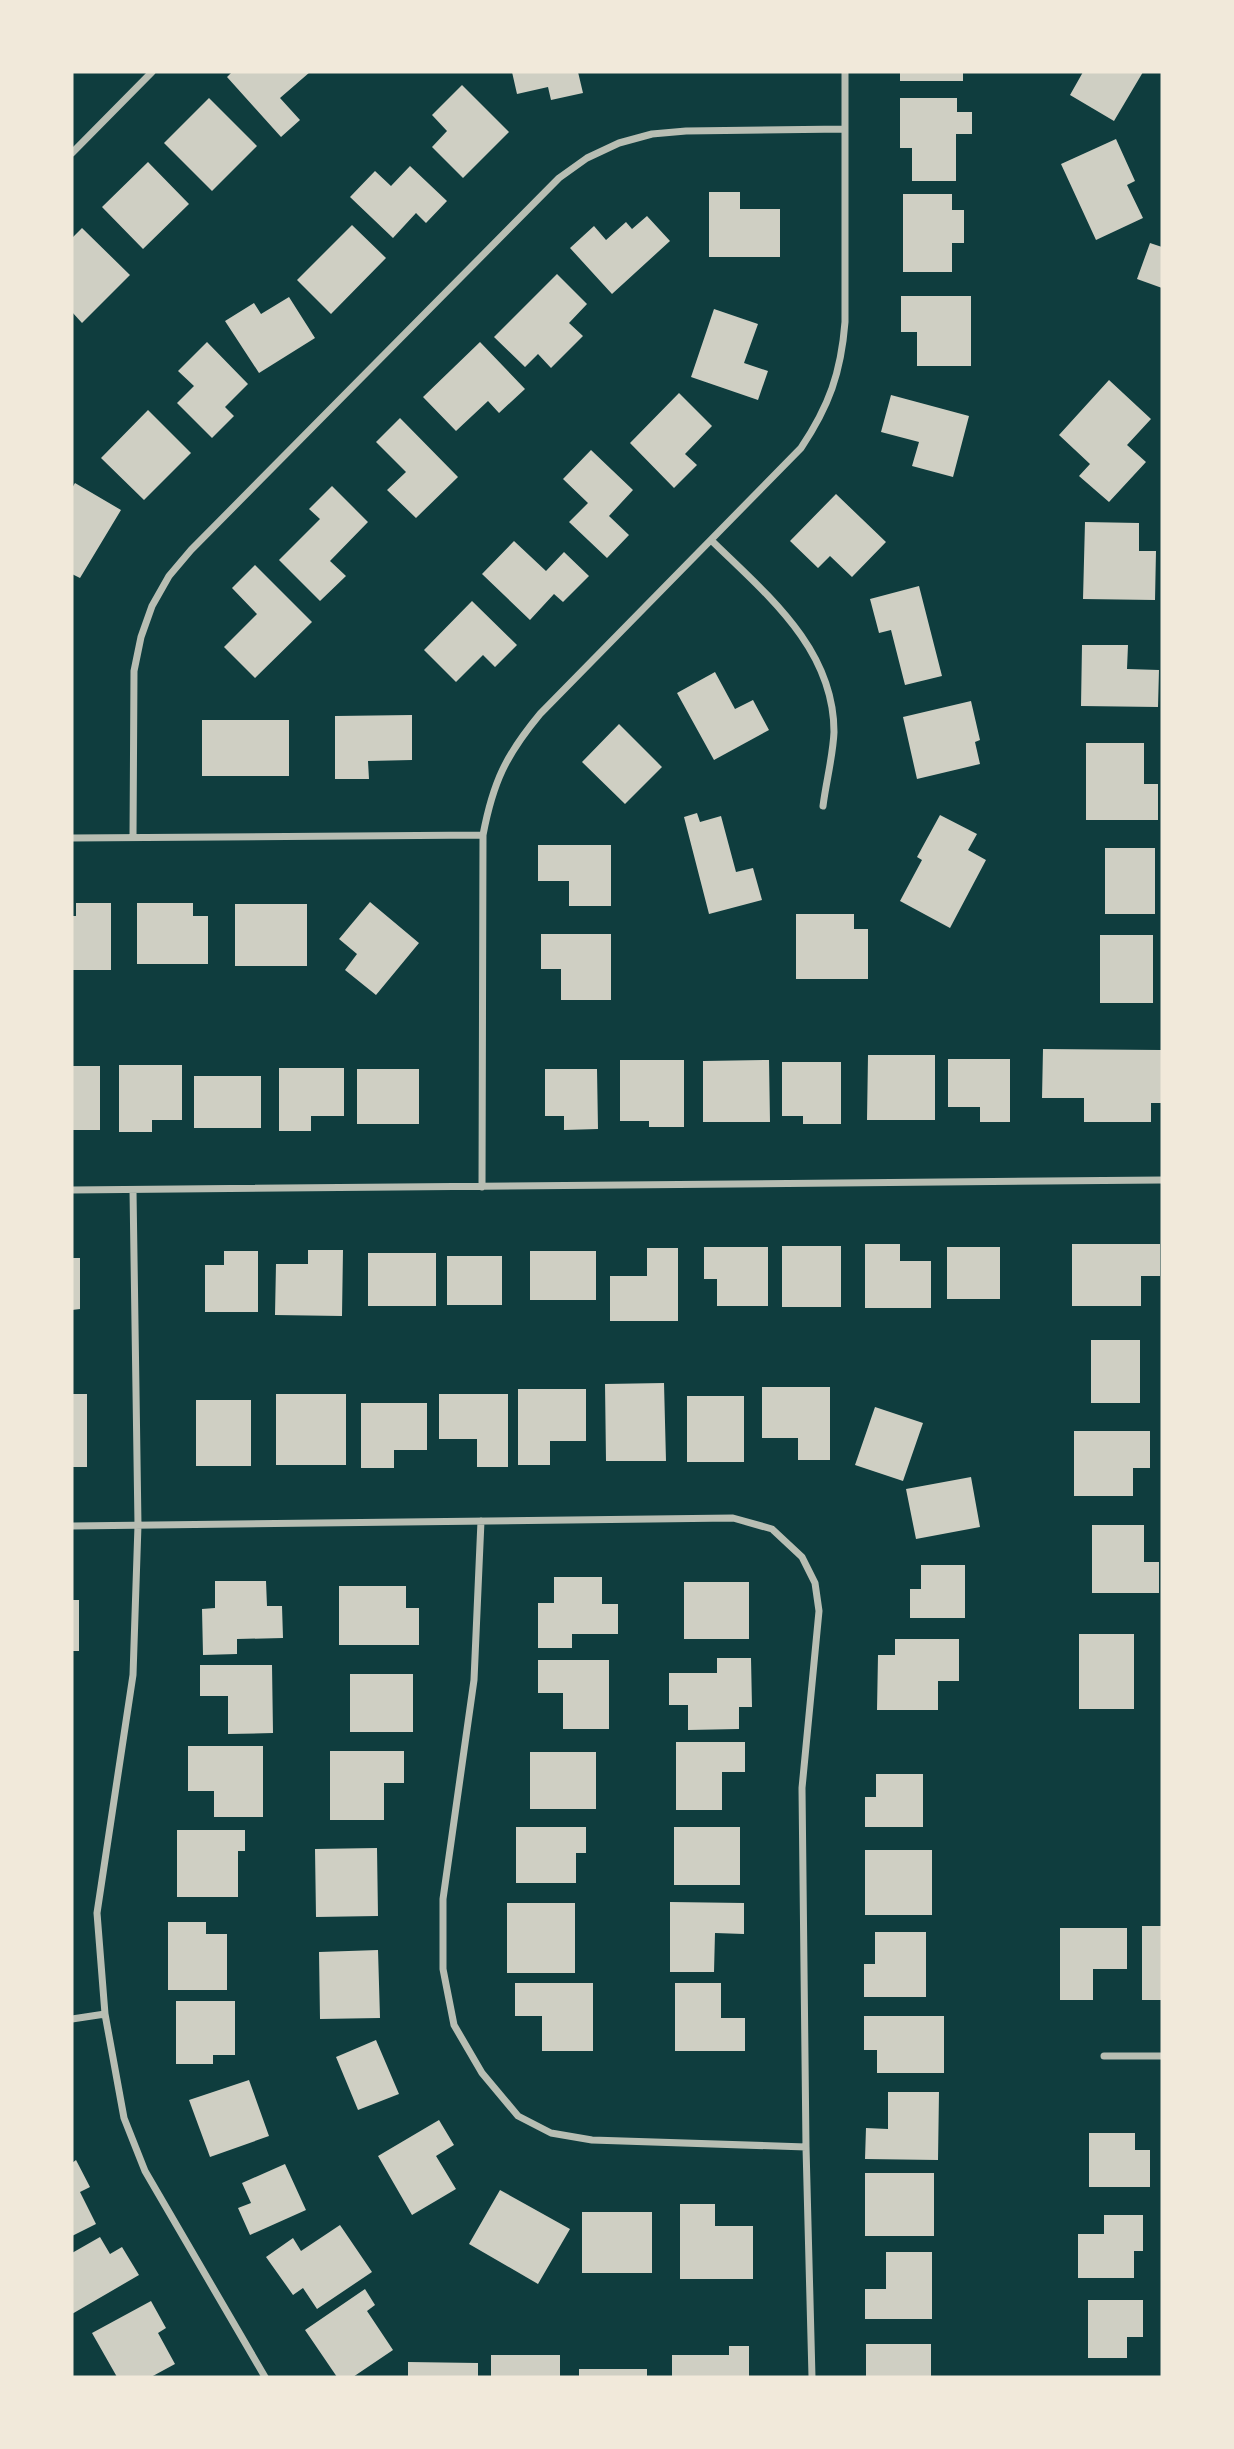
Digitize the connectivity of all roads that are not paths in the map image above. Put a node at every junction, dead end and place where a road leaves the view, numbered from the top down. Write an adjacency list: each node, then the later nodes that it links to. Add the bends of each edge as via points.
1 (152, 72): 4 (street)
2 (845, 72): 3 (street)
3 (845, 129): 5 (street, via 845,322 834,389 801,448); 8 (street, via 652,134 587,158 559,178 169,576 152,606 134,671)
4 (72, 153)
5 (711, 540): 6 (street, via 781,609 803,635 819,665 830,698 834,733); 7 (street, via 518,740 489,801)
6 (823, 806)
7 (483, 835): 8 (street); 11 (street)
8 (133, 837): 9 (street)
9 (72, 838)
10 (1162, 1180): 11 (street)
11 (482, 1187): 13 (street)
12 (72, 1190): 13 (street)
13 (133, 1190): 15 (street)
14 (481, 1521): 15 (street); 21 (street, via 474,1680 443,1899 443,1969 454,2025 482,2073 518,2116 551,2133 592,2140); 21 (street, via 733,1518 772,1530 802,1557 815,1583 819,1611 802,1788)
15 (138, 1525): 16 (street); 17 (street, via 133,1675 97,1913)
16 (72, 1526)
17 (105, 2014): 18 (street); 22 (street, via 124,2118 145,2171)
18 (72, 2019)
19 (1104, 2056): 20 (street)
20 (1162, 2056)
21 (806, 2147): 23 (street)
22 (265, 2377)
23 (811, 2377)

